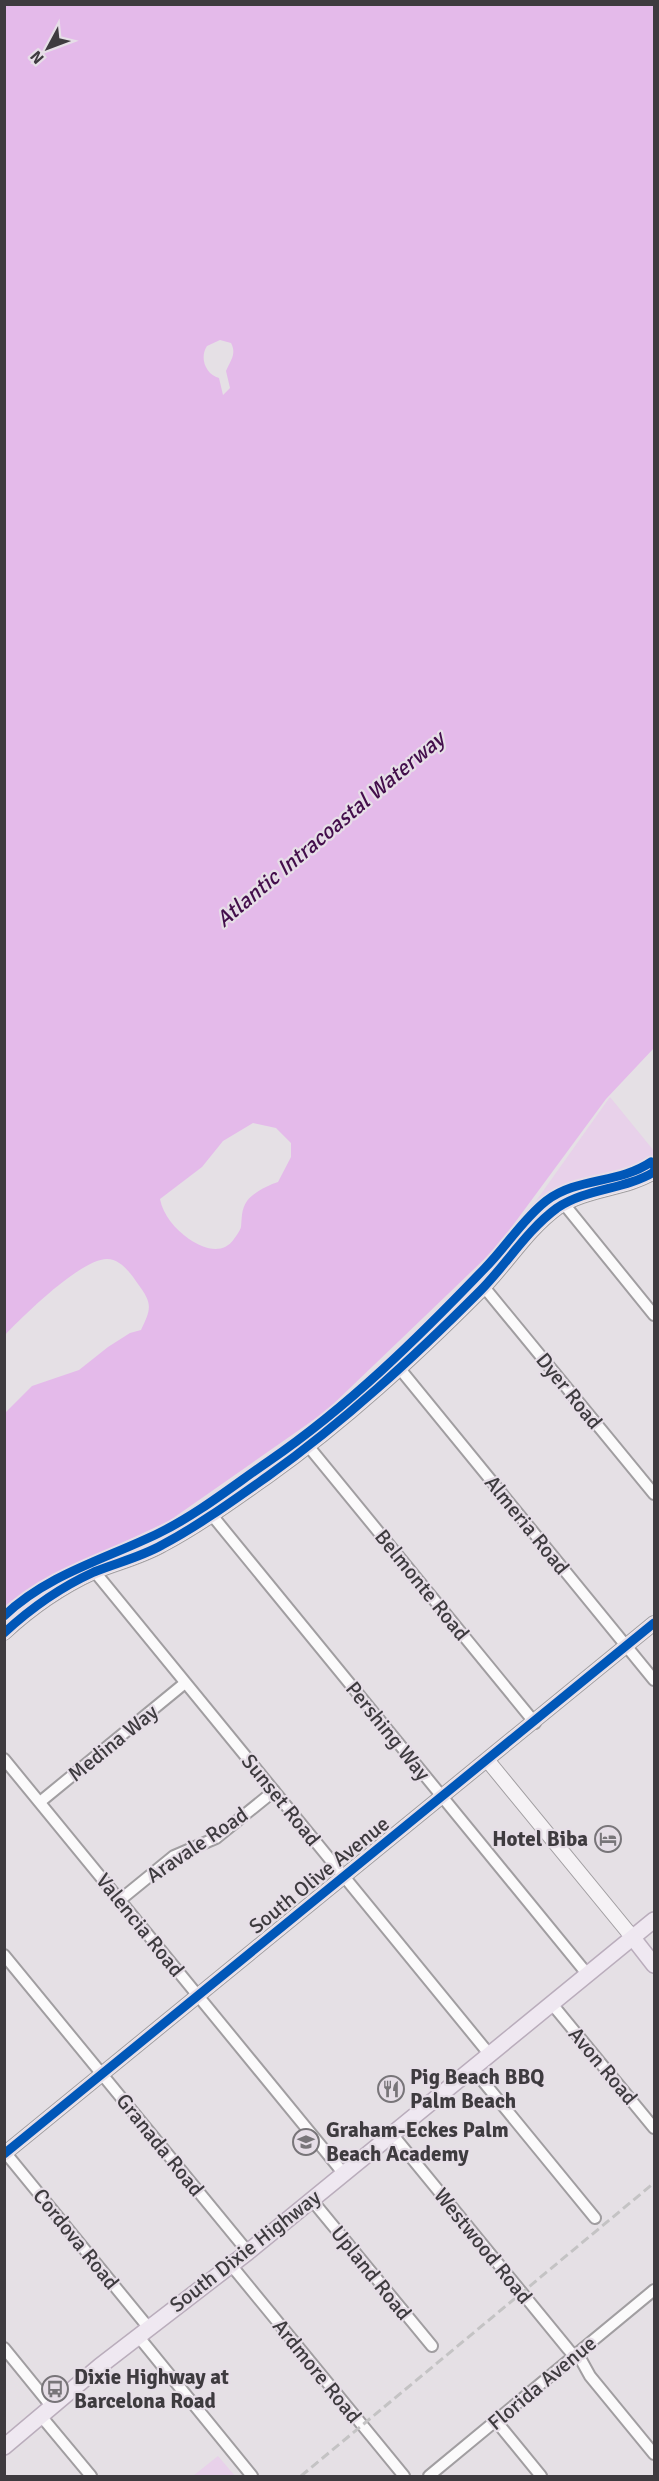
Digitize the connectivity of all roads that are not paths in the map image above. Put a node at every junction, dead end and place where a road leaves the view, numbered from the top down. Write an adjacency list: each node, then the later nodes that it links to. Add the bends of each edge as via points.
1 (654, 1172): 2 (street, via 630,1184)
2 (564, 1204): 3 (street, via 534,1229); 4 (street)
3 (484, 1287): 5 (street); 7 (street, Dyer Road)
4 (654, 1315)
5 (400, 1369): 6 (street); 12 (street, Almeria Road)
6 (309, 1447): 8 (street); 15 (street, Belmonte Road)
7 (654, 1494)
8 (211, 1514): 9 (street, via 161,1546); 19 (street, Pershing Way)
9 (95, 1572): 11 (street, via 33,1608); 14 (street, Sunset Road)
10 (654, 1623): 12 (street, South Olive Avenue)
11 (4, 1633)
12 (627, 1647): 13 (street, Almeria Road); 15 (street, South Olive Avenue)
13 (654, 1680)
14 (186, 1683): 18 (street, Sunset Road); 20 (street, Medina Way)
15 (535, 1723): 17 (street, South Olive Avenue)
16 (4, 1759): 20 (street, Valencia Road)
17 (488, 1761): 19 (street, South Olive Avenue); 24 (street)
18 (274, 1791): 21 (street, Sunset Road); 22 (street, Aravale Road, via 216,1838 174,1856)
19 (442, 1798): 21 (street, South Olive Avenue); 27 (street, Pershing Way)
20 (40, 1802): 22 (street, Valencia Road)
21 (344, 1877): 28 (street, South Olive Avenue); 30 (street, Sunset Road)
22 (120, 1900): 28 (street, Valencia Road)
23 (654, 1920): 24 (main road, South Dixie Highway)
24 (633, 1938): 26 (main road); 27 (main road, South Dixie Highway)
25 (4, 1955): 32 (street, Granada Road)
26 (654, 1965)
27 (588, 1975): 29 (main road, South Dixie Highway)
28 (199, 1996): 32 (street, South Olive Avenue); 36 (street, Valencia Road)
29 (552, 2004): 30 (main road, South Dixie Highway); 33 (street, Avon Road)
30 (490, 2055): 31 (main road, South Dixie Highway)
31 (473, 2069): 34 (main road, South Dixie Highway); 38 (street)
32 (103, 2074): 35 (street, South Olive Avenue); 39 (street, Granada Road)
33 (654, 2128)
34 (392, 2134): 36 (main road, South Dixie Highway); 46 (street, Westwood Road)
35 (5, 2153): 43 (street, Cordova Road)
36 (344, 2174): 37 (main road, South Dixie Highway)
37 (311, 2199): 39 (main road, South Dixie Highway); 44 (street, Upland Road)
38 (595, 2218)
39 (248, 2252): 40 (main road, South Dixie Highway)
40 (231, 2265): 43 (main road, South Dixie Highway); 53 (street, Ardmore Road)
41 (654, 2290): 42 (street); 46 (street, Florida Avenue)
42 (654, 2297)
43 (143, 2332): 47 (main road, South Dixie Highway); 52 (street, Cordova Road)
44 (432, 2346)
45 (4, 2348): 47 (street)
46 (574, 2356): 48 (street, Florida Avenue); 50 (street, Westwood Road, via 574,2363 591,2376)
47 (47, 2411): 49 (main road, South Dixie Highway); 51 (street)
48 (494, 2423): 54 (street, Florida Avenue); 55 (street, via 502,2437 511,2440)
49 (4, 2447)
50 (654, 2454)
51 (91, 2476)
52 (252, 2476)
53 (405, 2476)
54 (429, 2476)
55 (541, 2476)

